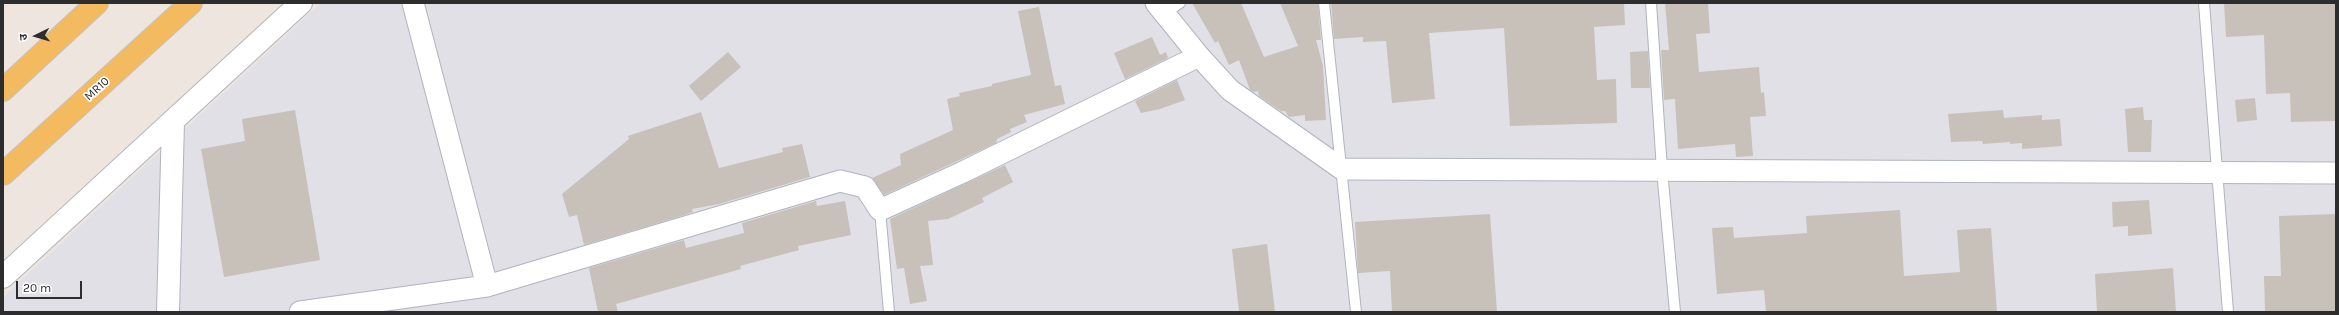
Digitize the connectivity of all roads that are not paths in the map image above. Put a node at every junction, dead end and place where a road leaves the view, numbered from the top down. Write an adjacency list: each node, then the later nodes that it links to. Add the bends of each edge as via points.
1 (97, 3): 10 (main road)
2 (191, 3): 16 (main road, MR10)
3 (300, 3): 11 (street)
4 (413, 3): 19 (street)
5 (1324, 3): 12 (lane)
6 (1651, 3): 13 (lane)
7 (2204, 3): 14 (lane)
8 (1167, 7): 9 (street)
9 (1199, 56): 12 (street, via 1230,90); 17 (street)
10 (3, 90)
11 (173, 122): 18 (street); 20 (street)
12 (1342, 169): 13 (street); 23 (lane)
13 (1662, 170): 14 (street); 24 (lane)
14 (2219, 173): 15 (street); 25 (lane)
15 (2336, 173)
16 (3, 174)
17 (880, 210): 19 (street, via 865,187 840,181); 22 (lane)
18 (3, 277)
19 (486, 286): 21 (street)
20 (168, 312)
21 (300, 312)
22 (889, 312)
23 (1356, 312)
24 (1676, 312)
25 (2228, 312)

